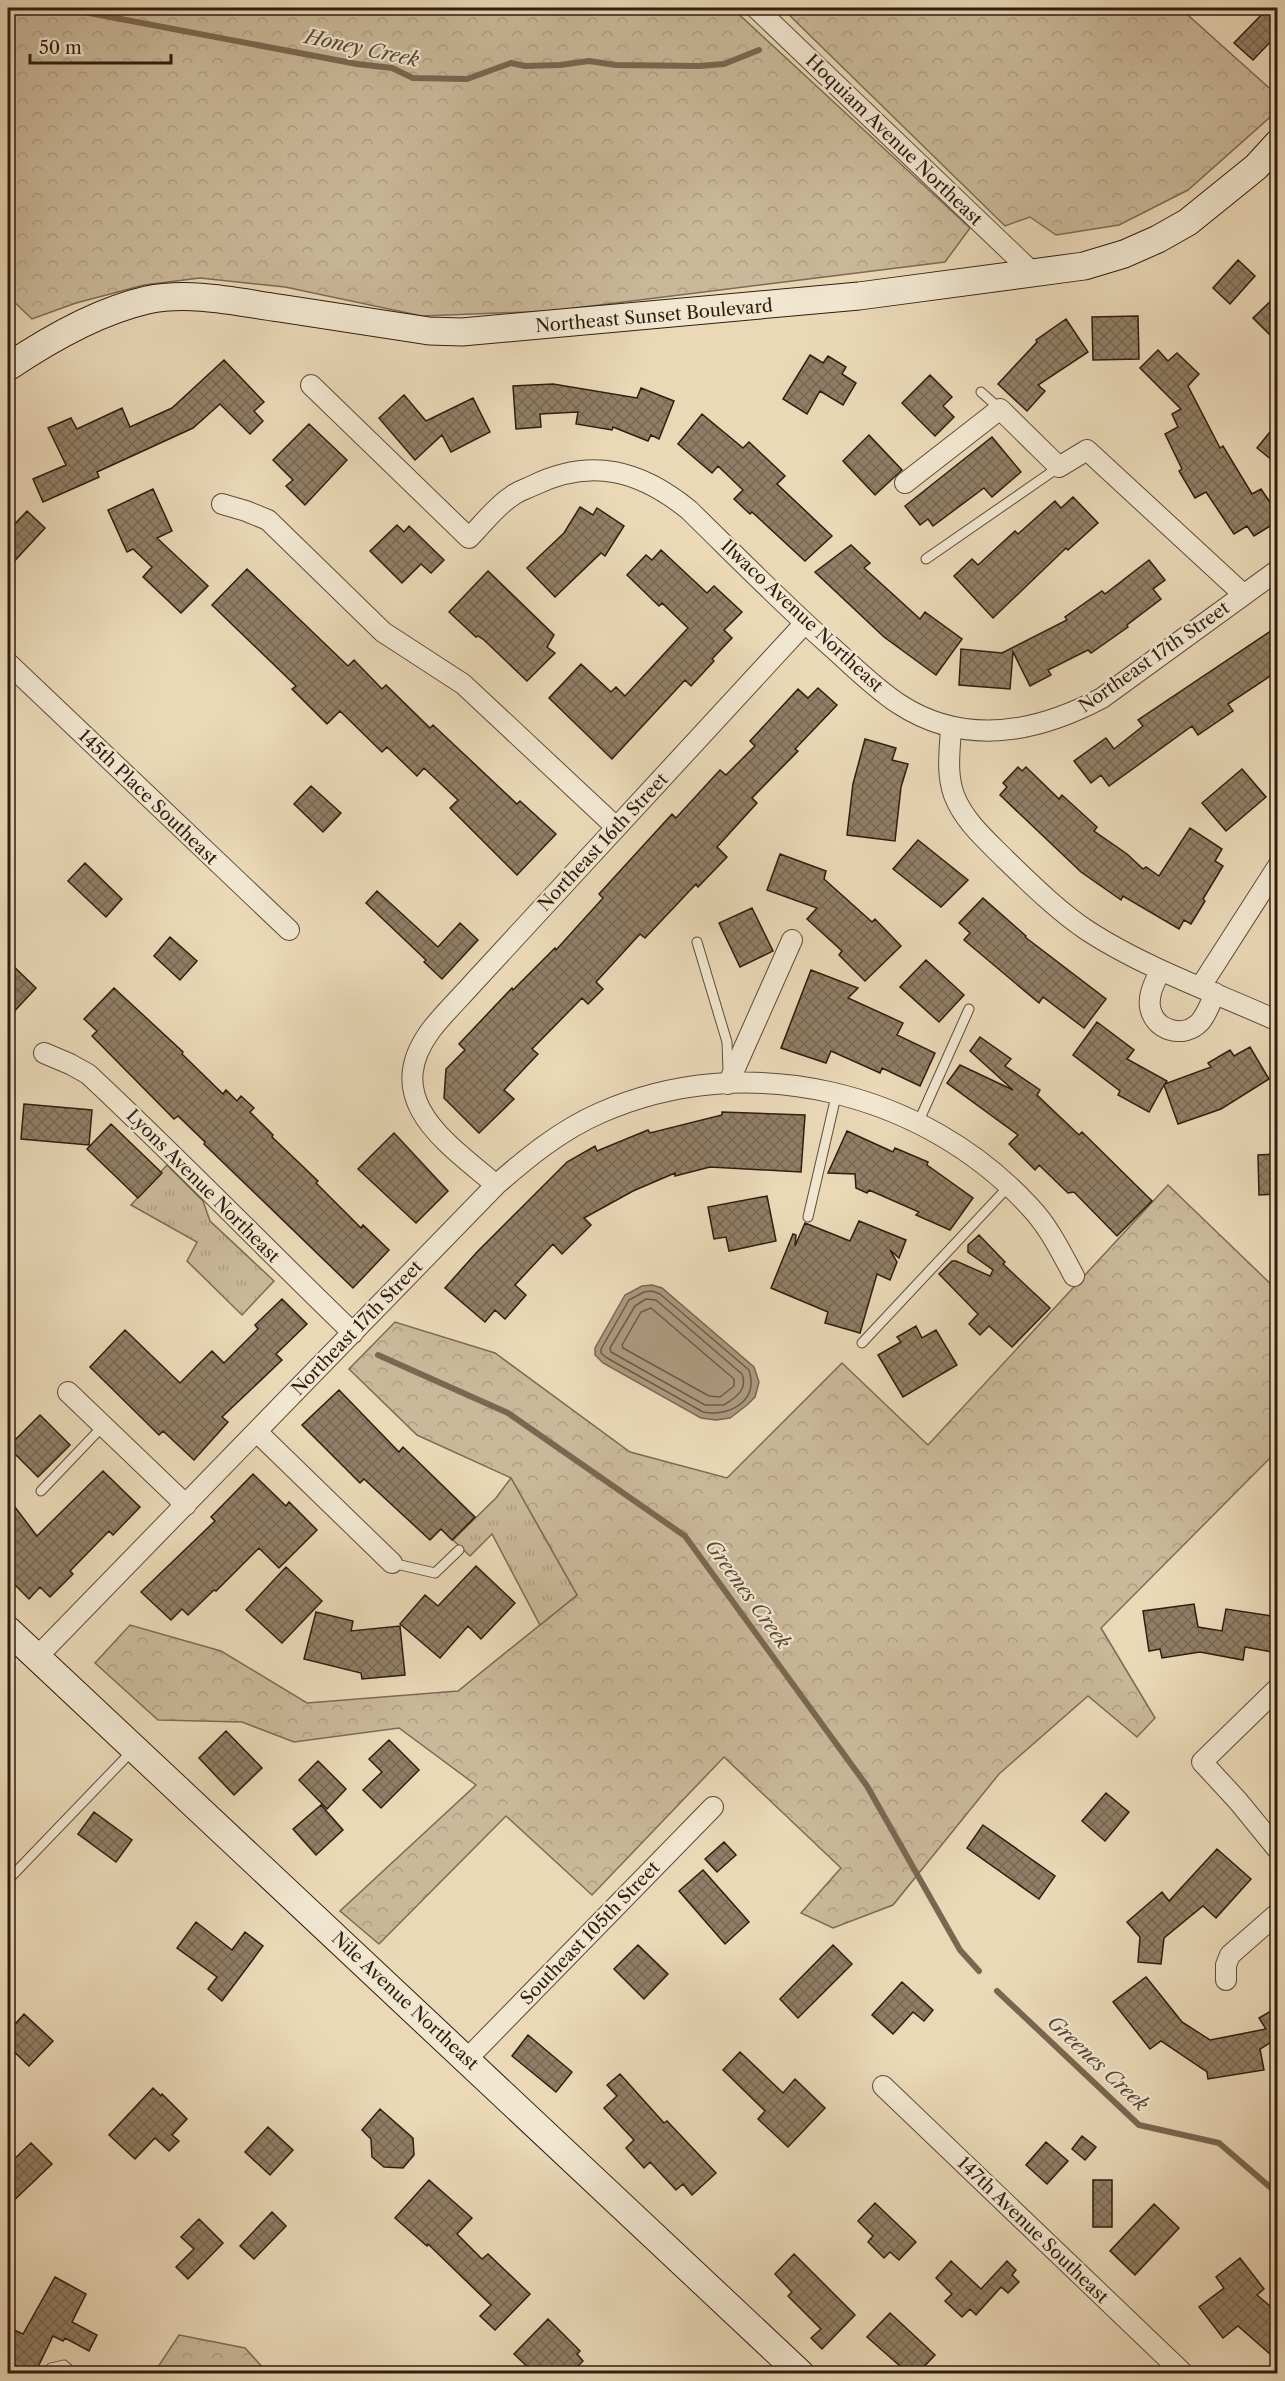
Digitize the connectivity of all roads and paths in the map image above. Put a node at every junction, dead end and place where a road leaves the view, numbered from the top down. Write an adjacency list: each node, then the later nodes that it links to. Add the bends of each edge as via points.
1 (756, 8): 3 (street, Hoquiam Avenue Northeast)
2 (1278, 143): 3 (main road, Northeast Sunset Boulevard, via 1225,194 1158,239 1084,266)
3 (1032, 272): 4 (main road, Northeast Sunset Boulevard, via 860,296 462,332 429,331 217,299 178,297 148,300 73,329)
4 (8, 367)
5 (311, 385): 14 (street, Ilwaco Avenue Northeast, via 470,538 511,496 548,478 572,471 623,473 649,482 689,510)
6 (981, 392): 7 (lane)
7 (1000, 410): 8 (street); 9 (street)
8 (1059, 466): 11 (lane); 13 (street, via 1087,450)
9 (905, 483)
10 (222, 504): 17 (street, via 268,520 383,632 463,684)
11 (926, 560)
12 (1278, 570): 13 (street, Northeast 17th Street)
13 (1243, 594): 16 (street, Northeast 17th Street, via 1101,698 1074,713 1040,725 1005,731)
14 (805, 623): 16 (street, Ilwaco Avenue Northeast, via 899,704); 17 (street, Northeast 16th Street)
15 (8, 663): 19 (street, 145th Place Southeast)
16 (951, 727): 22 (street, via 951,783 961,809 974,827 1060,910 1086,930)
17 (616, 827): 30 (street, Northeast 16th Street, via 431,1030 418,1051 413,1089 423,1116 434,1132)
18 (1278, 866): 23 (street)
19 (289, 930)
20 (792, 940): 27 (street)
21 (697, 942): 27 (lane, via 728,1042)
22 (1160, 971): 23 (street); 23 (street, via 1150,1006 1157,1023 1165,1028 1182,1031 1199,1024)
23 (1208, 989): 25 (street)
24 (969, 1009): 29 (lane)
25 (1278, 1022)
26 (44, 1053): 34 (street, Lyons Avenue Northeast, via 87,1074)
27 (728, 1084): 28 (street, Northeast 17th Street, via 792,1085); 30 (street, Northeast 17th Street, via 682,1089 600,1113 561,1134)
28 (837, 1092): 29 (street, Northeast 17th Street); 32 (lane)
29 (918, 1123): 31 (street, Northeast 17th Street, via 957,1145)
30 (496, 1185): 34 (street, Northeast 17th Street)
31 (1009, 1186): 33 (street, Northeast 17th Street, via 1050,1233); 35 (lane)
32 (808, 1217)
33 (1074, 1276)
34 (353, 1332): 38 (street, Northeast 17th Street)
35 (862, 1343)
36 (68, 1392): 37 (street)
37 (103, 1426): 39 (lane); 40 (street)
38 (257, 1432): 40 (street, Northeast 17th Street); 42 (street)
39 (41, 1491)
40 (186, 1505): 44 (street, Northeast 17th Street)
41 (459, 1550): 42 (lane, via 435,1573)
42 (392, 1563)
43 (8, 1630): 44 (main road, Nile Avenue Northeast)
44 (37, 1657): 46 (main road, Nile Avenue Northeast)
45 (1278, 1688): 48 (street, via 1202,1762)
46 (134, 1748): 49 (lane); 52 (main road, Nile Avenue Northeast)
47 (713, 1807): 52 (street, Southeast 105th Street)
48 (1278, 1850)
49 (8, 1880)
50 (1278, 1913): 51 (street, via 1230,1955)
51 (1226, 1980)
52 (467, 2059): 56 (main road, Nile Avenue Northeast)
53 (883, 2086): 57 (street, 147th Avenue Southeast)
54 (47, 2373): 55 (lane, via 64,2365)
55 (74, 2373)
56 (801, 2373)
57 (1184, 2373)

